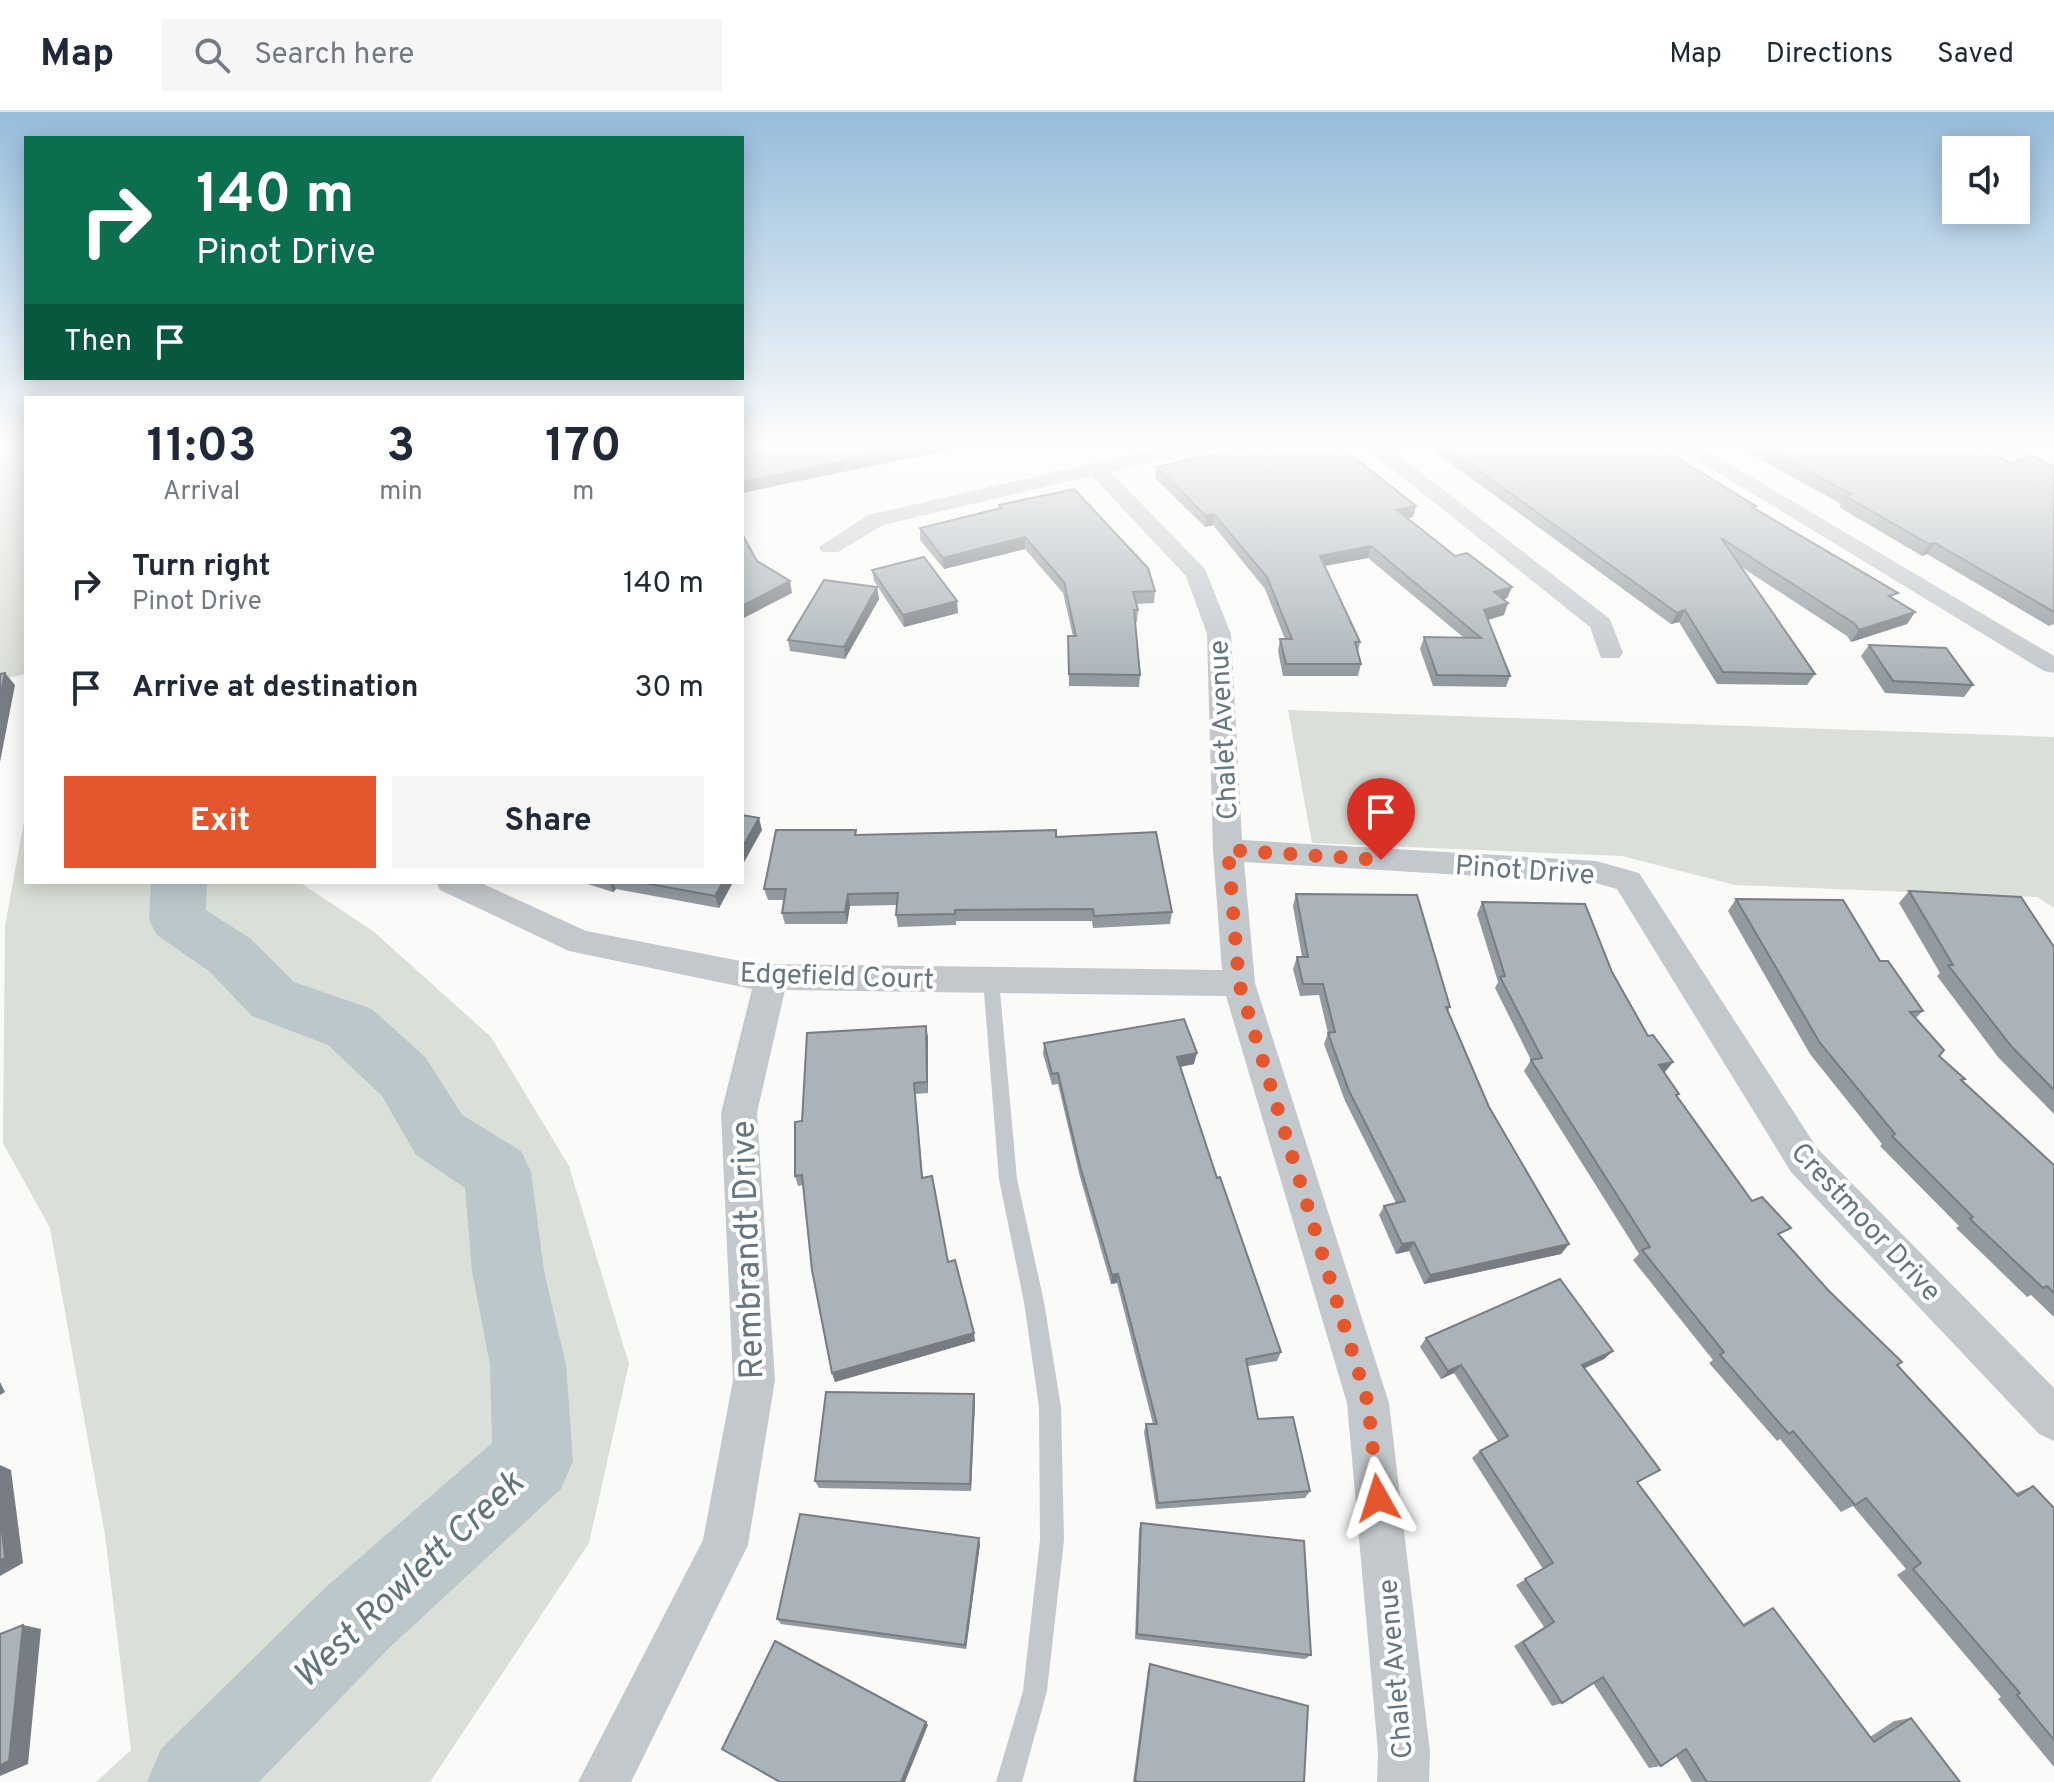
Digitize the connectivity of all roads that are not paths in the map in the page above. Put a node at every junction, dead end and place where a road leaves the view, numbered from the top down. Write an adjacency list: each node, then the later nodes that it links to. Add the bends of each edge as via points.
1 (873, 522): 5 (street)
2 (1147, 522): 8 (street, Chalet Avenue, via 1197,574 1219,634)
3 (1471, 522): 6 (street, via 1601,624)
4 (1807, 522): 7 (street)
5 (830, 547)
6 (1610, 653)
7 (2054, 675)
8 (1228, 850): 9 (street, Pinot Drive, via 1596,872); 13 (street, Chalet Avenue)
9 (1628, 881): 14 (street, Crestmoor Drive, via 1804,1160)
10 (455, 884): 11 (street, Edgefield Court, via 580,942)
11 (771, 978): 12 (street, Edgefield Court); 15 (street, Rembrandt Drive, via 739,1113 754,1380 725,1545)
12 (991, 980): 13 (street, Edgefield Court); 16 (lane, via 1008,1179 1050,1407 1052,1540 1035,1691)
13 (1239, 983): 17 (street, Chalet Avenue, via 1368,1403)
14 (2054, 1419)
15 (604, 1782)
16 (1009, 1782)
17 (1403, 1782)

